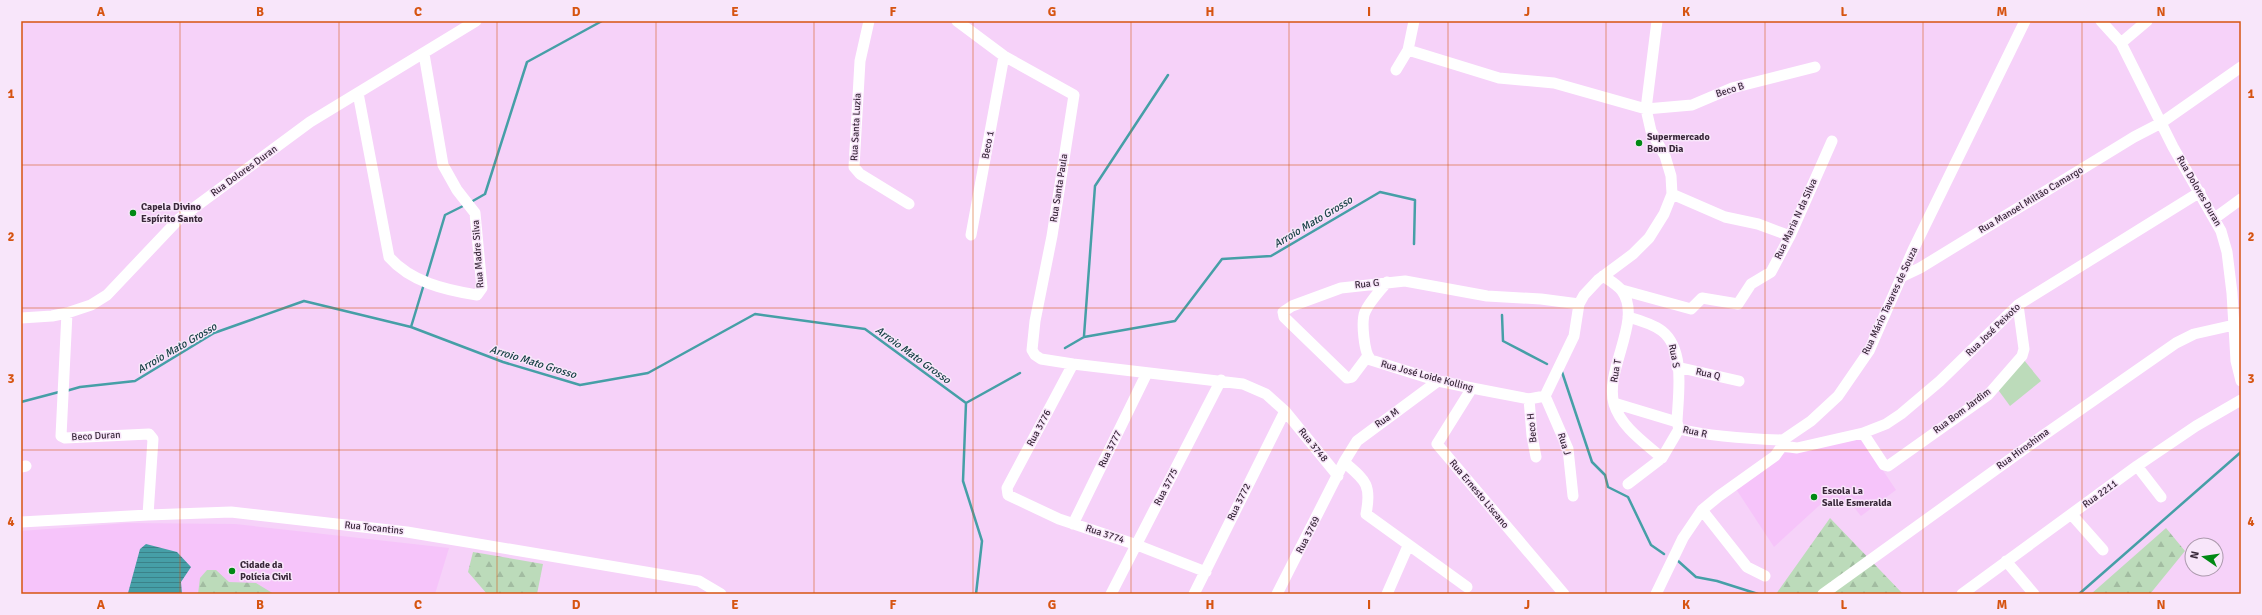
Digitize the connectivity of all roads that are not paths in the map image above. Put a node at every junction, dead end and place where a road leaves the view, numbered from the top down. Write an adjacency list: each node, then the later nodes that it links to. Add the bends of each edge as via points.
1 (476, 21): 11 (street, Rua Dolores Duran)
2 (869, 21): 23 (street, Rua Santa Luzia, via 860,61 854,168)
3 (957, 21): 12 (street, Rua Santa Paula)
4 (1414, 21): 10 (street)
5 (1657, 21): 17 (street)
6 (2025, 21): 28 (street, Rua Mário Tavares de Souza)
7 (2101, 21): 9 (street, Rua Dolores Duran)
8 (2147, 21): 9 (street)
9 (2121, 43): 18 (street, Rua Dolores Duran)
10 (1408, 50): 15 (street); 17 (street, via 1499,78 1554,83)
11 (424, 54): 16 (street, Rua Dolores Duran); 16 (street, Rua Madre Silva, via 443,165 457,190 475,213 482,288 477,295 447,291 418,279 389,257)
12 (1004, 56): 25 (street, Beco 1); 38 (street, Rua Santa Paula, via 1074,95 1032,350 1041,358)
13 (1815, 67): 17 (street, Beco B, via 1732,88 1692,105)
14 (2241, 67): 18 (street, Rua Manoel Miltão Camargo)
15 (1396, 70)
16 (358, 93): 33 (street, Rua Dolores Duran, via 310,122 179,219 107,295 91,305)
17 (1646, 109): 21 (street, via 1651,132 1665,156 1671,176)
18 (2161, 123): 20 (street, Rua Dolores Duran); 28 (street, Rua Manoel Miltão Camargo, via 2134,136 1920,268)
19 (1832, 141): 26 (street, Rua Maria N da Silva)
20 (2200, 192): 24 (street, Rua Dolores Duran); 32 (street, Rua José Peixoto)
21 (1672, 194): 26 (street, via 1725,217 1758,224); 27 (street, via 1664,214 1649,238 1633,254)
22 (2241, 199): 24 (street)
23 (909, 204)
24 (2215, 218): 36 (street, Rua Dolores Duran, via 2222,231 2227,252)
25 (971, 235)
26 (1790, 236): 30 (street, Rua Maria N da Silva, via 1771,272 1751,284 1738,304 1702,298 1691,309)
27 (1603, 276): 30 (street); 31 (street, via 1584,295)
28 (1901, 276): 54 (street, Rua Mário Tavares de Souza, via 1869,351 1838,396)
29 (1387, 282): 31 (street, Rua G, via 1405,281 1487,296); 37 (street, Rua José Loide Kolling, via 1364,313 1363,329); 37 (street, Rua G, via 1361,284 1328,292 1292,306 1282,315 1347,378 1352,378)
30 (1622, 290): 34 (street, Rua T, via 1628,303)
31 (1579, 304): 47 (street, via 1574,336)
32 (2018, 305): 53 (street, Rua José Peixoto, via 1940,381 1901,414); 53 (street, Rua Bom Jardim, via 2024,349 2022,356 1988,394 1888,466 1884,465)
33 (67, 313): 35 (street, Rua Dolores Duran); 65 (street, Beco Duran, via 61,436 65,438 151,435 153,439)
34 (1628, 317): 39 (street, Rua S, via 1661,330 1671,339 1676,352); 50 (street, Rua T, via 1616,367)
35 (21, 318)
36 (2234, 325): 45 (street, Rua Dolores Duran, via 2236,361); 83 (street, Rua Hiroshima, via 2194,334 2176,343 2040,437)
37 (1367, 357): 43 (street, Rua José Loide Kolling, via 1378,364)
38 (1073, 364): 40 (street, Rua Santa Paula); 61 (street, Rua 3776)
39 (1677, 367): 44 (street, Rua Q); 52 (street, Rua S)
40 (1096, 368): 41 (street, Rua 3748)
41 (1147, 373): 42 (street, Rua 3748); 68 (street, Rua 3777)
42 (1221, 380): 51 (street, Rua 3748, via 1243,384 1266,394); 69 (street, Rua 3775)
43 (1438, 381): 46 (street, Rua José Loide Kolling); 57 (street, Rua M, via 1357,441)
44 (1739, 381)
45 (2241, 381)
46 (1472, 388): 48 (street, Rua José Loide Kolling); 81 (street, Rua Ernesto Liscano, via 1437,444)
47 (1545, 396): 48 (street, Rua José Loide Kolling); 62 (street, Rua J, via 1568,449)
48 (1529, 399): 55 (street, Beco H)
49 (2241, 400): 58 (street, Rua 2211, via 2196,426)
50 (1614, 403): 52 (street, Rua R); 56 (street, Rua T, via 1619,416 1630,430)
51 (1285, 411): 59 (street, Rua 3748); 73 (street, Rua 3772)
52 (1678, 426): 54 (street, Rua R, via 1703,435); 56 (street)
53 (1863, 434): 54 (street, Rua José Peixoto, via 1797,448)
54 (1783, 443): 64 (street, Rua Mário Tavares de Souza, via 1775,456)
55 (1536, 457)
56 (1662, 458): 60 (street)
57 (1344, 462): 59 (street, Rua 3748); 70 (street, Rua 3748, via 1367,483 1369,493 1366,514)
58 (2137, 466): 63 (street); 66 (street, Rua 2211)
59 (1338, 476): 79 (street, Rua 3769)
60 (1628, 484)
61 (1007, 492): 68 (street, Rua 3774, via 1008,495)
62 (1573, 496)
63 (2161, 497)
64 (1702, 510): 74 (street, via 1747,567); 82 (street, Rua Mário Tavares de Souza, via 1684,538)
65 (148, 515): 67 (street, Rua Tocantins); 76 (street, Rua Tocantins, via 231,512 407,532 699,581)
66 (2072, 515): 71 (street); 72 (street, Rua 2211)
67 (21, 522)
68 (1073, 524): 69 (street, Rua 3774)
69 (1137, 545): 73 (street, Rua 3774); 77 (street, Rua 3775)
70 (1408, 546): 75 (street, Rua 3748); 80 (street)
71 (2103, 550)
72 (2006, 561): 84 (street, Rua 2211); 85 (street)
73 (1206, 572): 78 (street, Rua 3772)
74 (1765, 576)
75 (1467, 587)
76 (721, 594)
77 (1111, 594)
78 (1194, 594)
79 (1277, 594)
80 (1387, 594)
81 (1564, 594)
82 (1656, 594)
83 (1823, 594)
84 (1962, 594)
85 (2034, 594)

